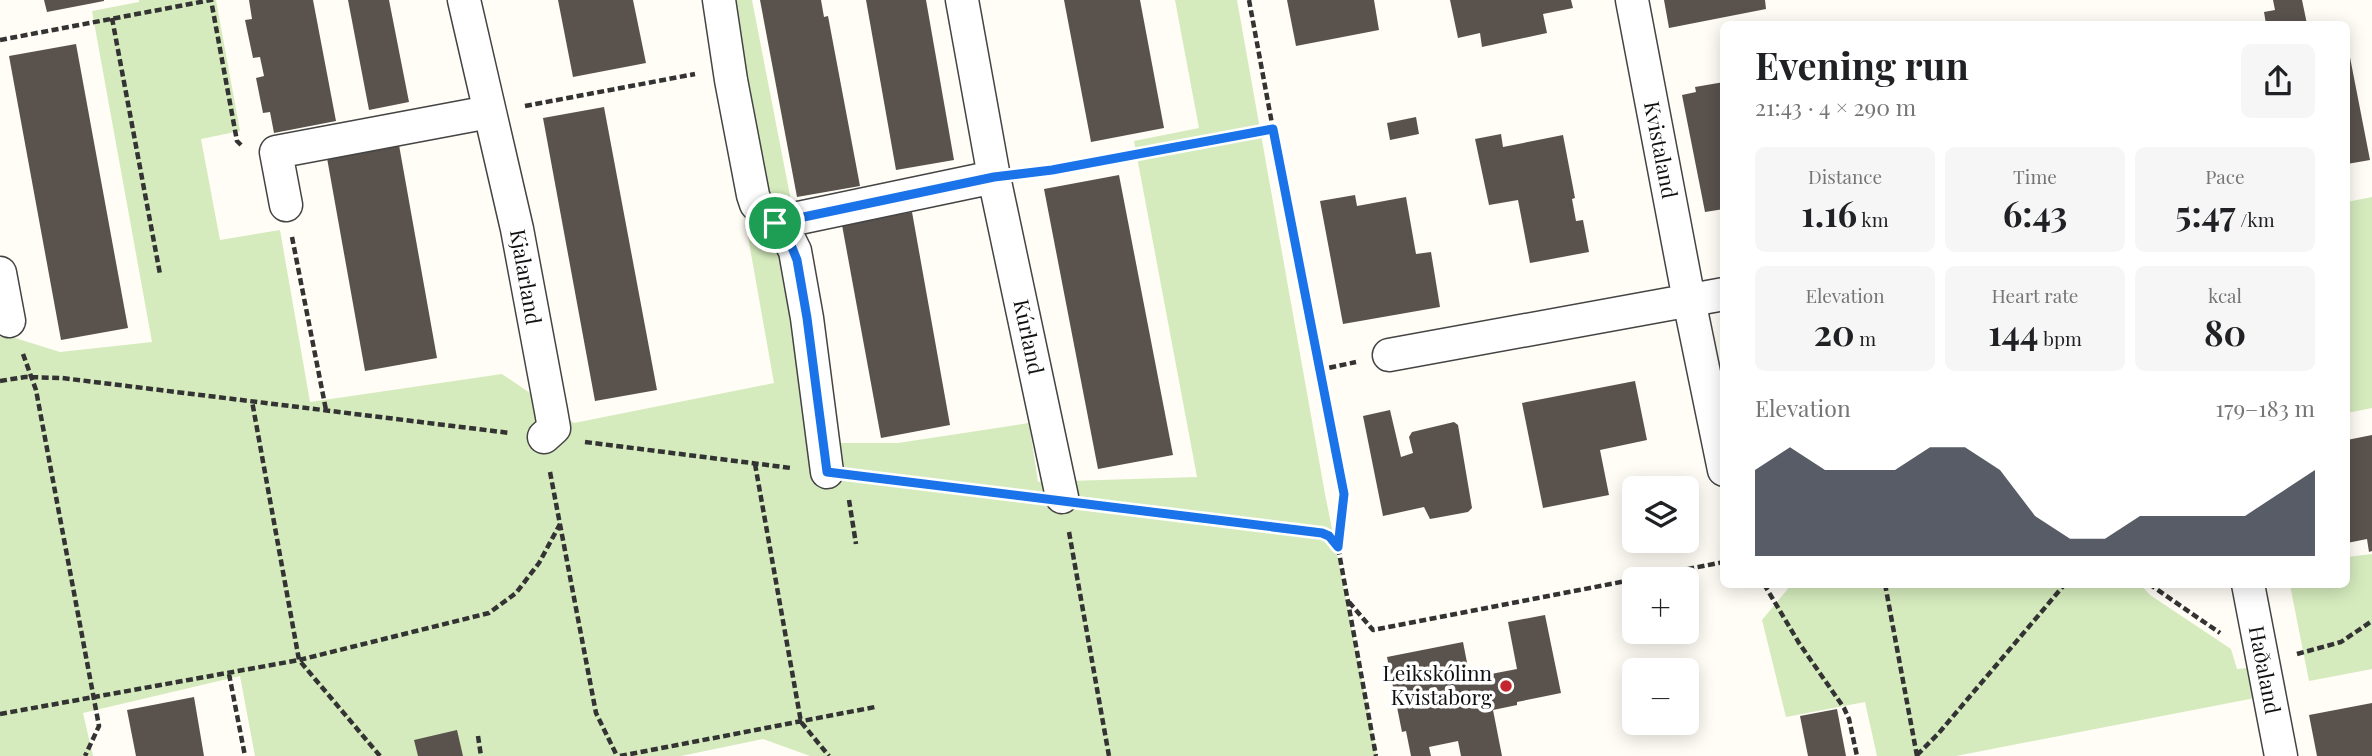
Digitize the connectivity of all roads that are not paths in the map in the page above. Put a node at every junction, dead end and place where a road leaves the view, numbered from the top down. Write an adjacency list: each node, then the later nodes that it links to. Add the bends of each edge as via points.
1 (464, 0): 5 (street, Kjalarland)
2 (719, 0): 8 (street, via 753,195)
3 (962, 0): 6 (street, Kúrland)
4 (1632, 0): 11 (street, Kvistaland)
5 (489, 112): 7 (street, via 276,152); 14 (street, Kjalarland, via 517,229 554,428)
6 (994, 177): 8 (street); 17 (street, Kúrland)
7 (286, 205)
8 (775, 223): 16 (street, via 787,235 797,260)
9 (0, 273): 12 (street)
10 (1720, 295): 11 (street)
11 (1689, 300): 13 (street); 15 (street, Kvistaland)
12 (9, 321)
13 (1389, 355)
14 (544, 437)
15 (1720, 451)
16 (836, 473)
17 (1063, 500)
18 (2249, 588): 19 (street, Haðaland)
19 (2280, 756)

